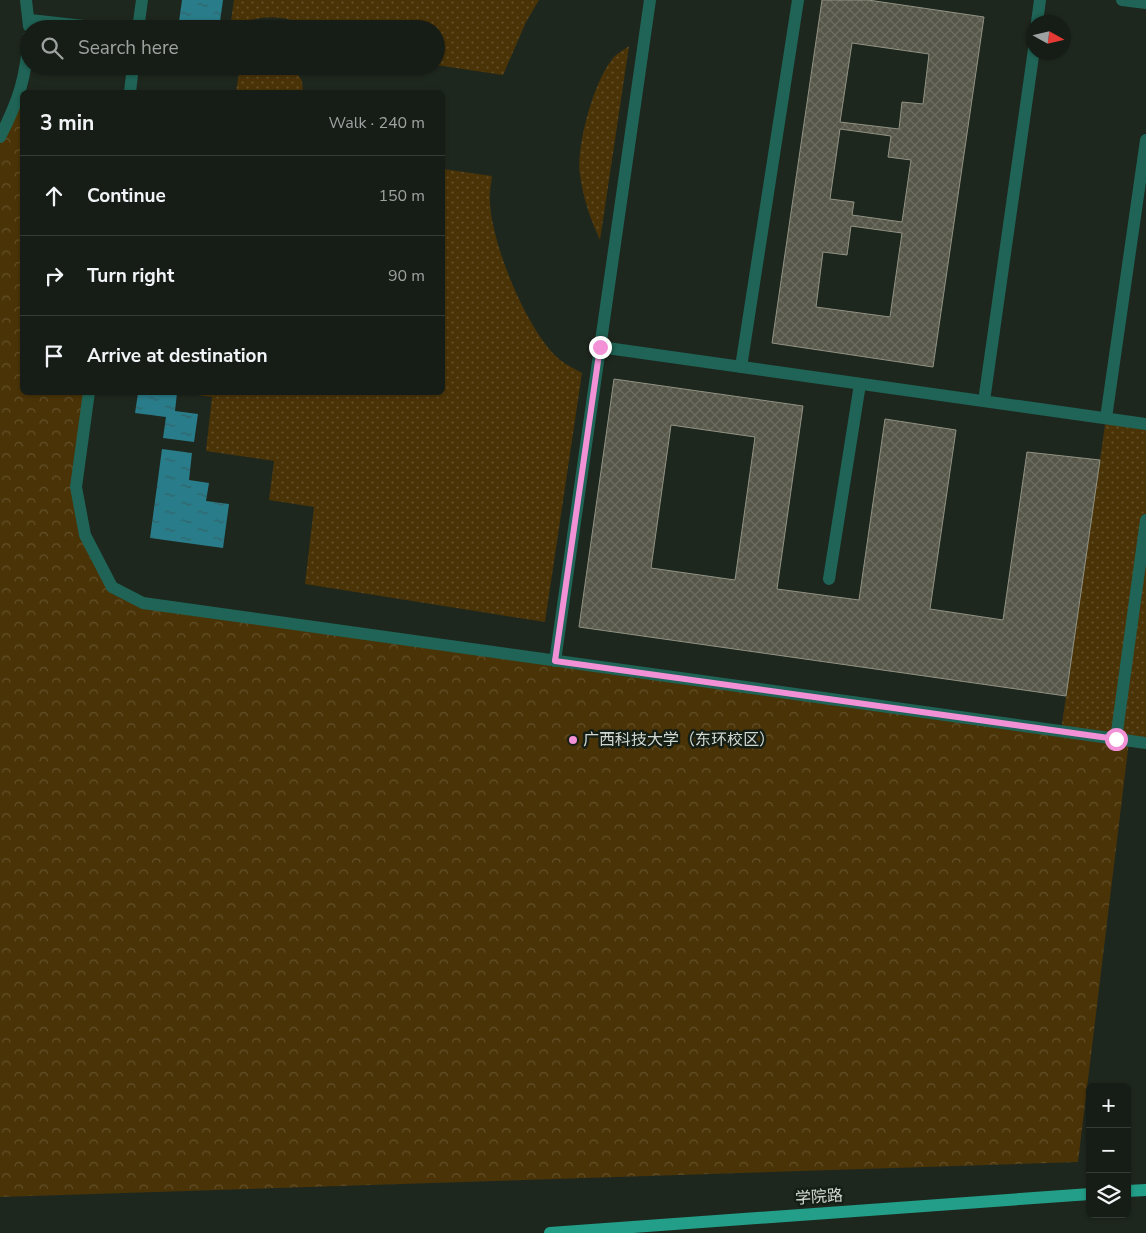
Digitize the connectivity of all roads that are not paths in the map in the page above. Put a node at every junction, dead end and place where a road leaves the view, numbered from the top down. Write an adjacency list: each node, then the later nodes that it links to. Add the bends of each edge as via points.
1 (26, 0): 9 (lane)
2 (142, 0): 10 (lane)
3 (650, 0): 19 (lane)
4 (798, 0): 20 (lane)
5 (1040, 0): 8 (lane)
6 (1122, 0): 7 (lane)
7 (1146, 3)
8 (1038, 15)
9 (29, 20)
10 (139, 20)
11 (1032, 60): 23 (lane)
12 (25, 75): 14 (lane)
13 (133, 75): 15 (lane)
14 (22, 90)
15 (130, 90)
16 (20, 103): 17 (lane)
17 (0, 137)
18 (1146, 140): 24 (lane)
19 (600, 347): 20 (lane); 28 (lane)
20 (741, 367): 21 (lane)
21 (860, 384): 23 (lane); 27 (lane)
22 (89, 395): 28 (lane, via 76,487 85,535 112,587 143,603)
23 (984, 401): 24 (lane)
24 (1106, 418): 25 (lane)
25 (1146, 424)
26 (1146, 520): 29 (lane)
27 (829, 579)
28 (555, 661): 29 (lane)
29 (1116, 739): 30 (lane)
30 (1146, 743)
31 (1146, 1190): 32 (main road)
32 (1131, 1191)
33 (1086, 1194): 34 (main road, 学院路)
34 (550, 1233)

